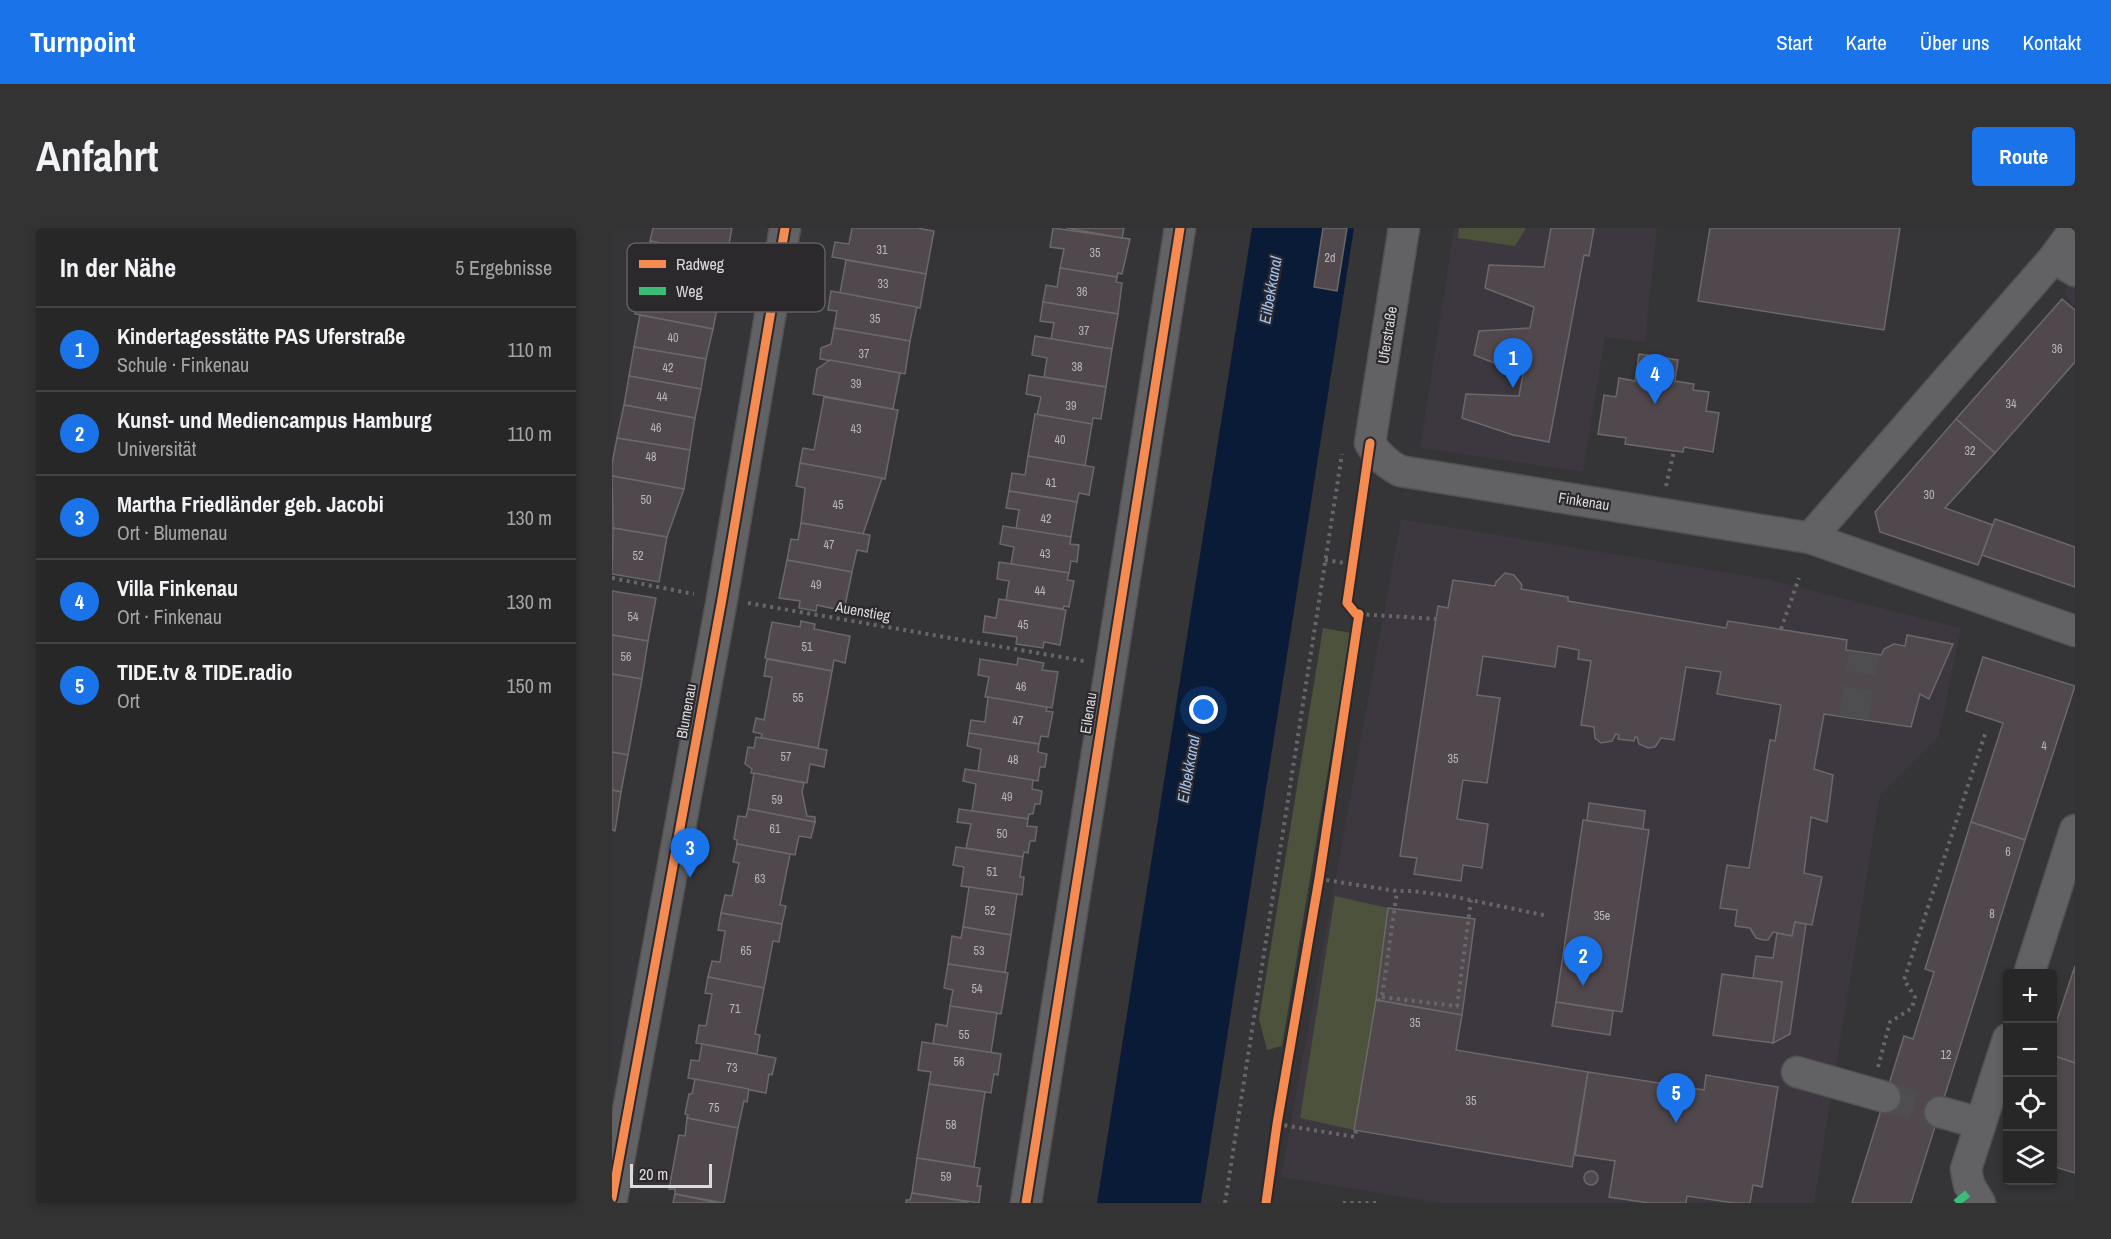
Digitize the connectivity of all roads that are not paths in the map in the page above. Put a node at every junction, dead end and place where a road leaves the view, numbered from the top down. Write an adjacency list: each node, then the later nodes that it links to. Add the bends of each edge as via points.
1 (785, 228): 5 (street, Blumenau)
2 (1180, 228): 19 (street, Eilenau)
3 (1404, 228): 8 (street, Uferstraße)
4 (2075, 229): 6 (street)
5 (782, 243)
6 (2064, 265): 9 (street, via 2012,307)
7 (771, 312): 18 (street, Blumenau)
8 (1357, 444): 9 (street, Finkenau, via 1400,471)
9 (1810, 538): 10 (street, Finkenau)
10 (2075, 631)
11 (2075, 830): 12 (street)
12 (2031, 969)
13 (2003, 1051): 17 (street)
14 (1797, 1072): 15 (street)
15 (1878, 1095)
16 (1940, 1112): 17 (street)
17 (1980, 1123): 20 (street, via 1966,1174)
18 (612, 1198)
19 (1026, 1203)
20 (1980, 1203)

